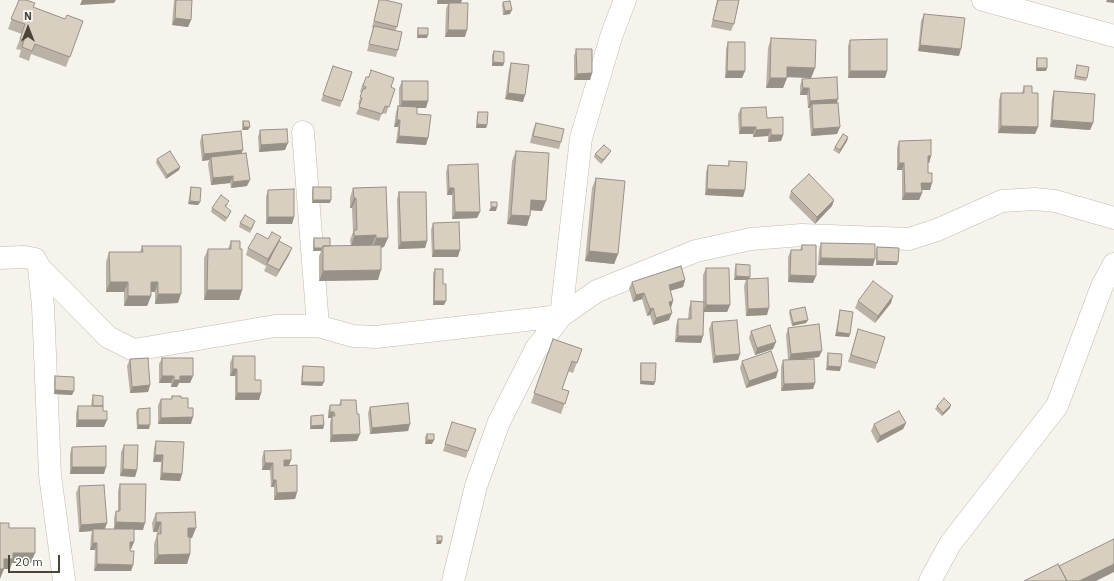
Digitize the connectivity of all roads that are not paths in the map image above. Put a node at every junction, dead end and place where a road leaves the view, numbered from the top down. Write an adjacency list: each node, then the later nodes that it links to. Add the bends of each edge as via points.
1 (625, 0): 9 (street, via 612,34 581,138)
2 (983, 0): 3 (street)
3 (1114, 36)
4 (303, 132): 10 (street)
5 (1114, 218): 9 (street, via 1055,201 1035,199 1002,201 937,230 909,239 802,235 751,239 696,251 611,285 597,291)
6 (0, 258): 8 (street, via 35,259)
7 (1114, 264): 13 (street, via 1102,286 1057,406 950,544)
8 (39, 267): 10 (street, via 108,337 134,350 275,326); 11 (street, via 50,475)
9 (561, 316): 10 (street, via 376,337 353,336); 12 (street, via 536,349 499,422 476,486)
10 (318, 326)
11 (64, 580)
12 (453, 581)
13 (930, 581)

